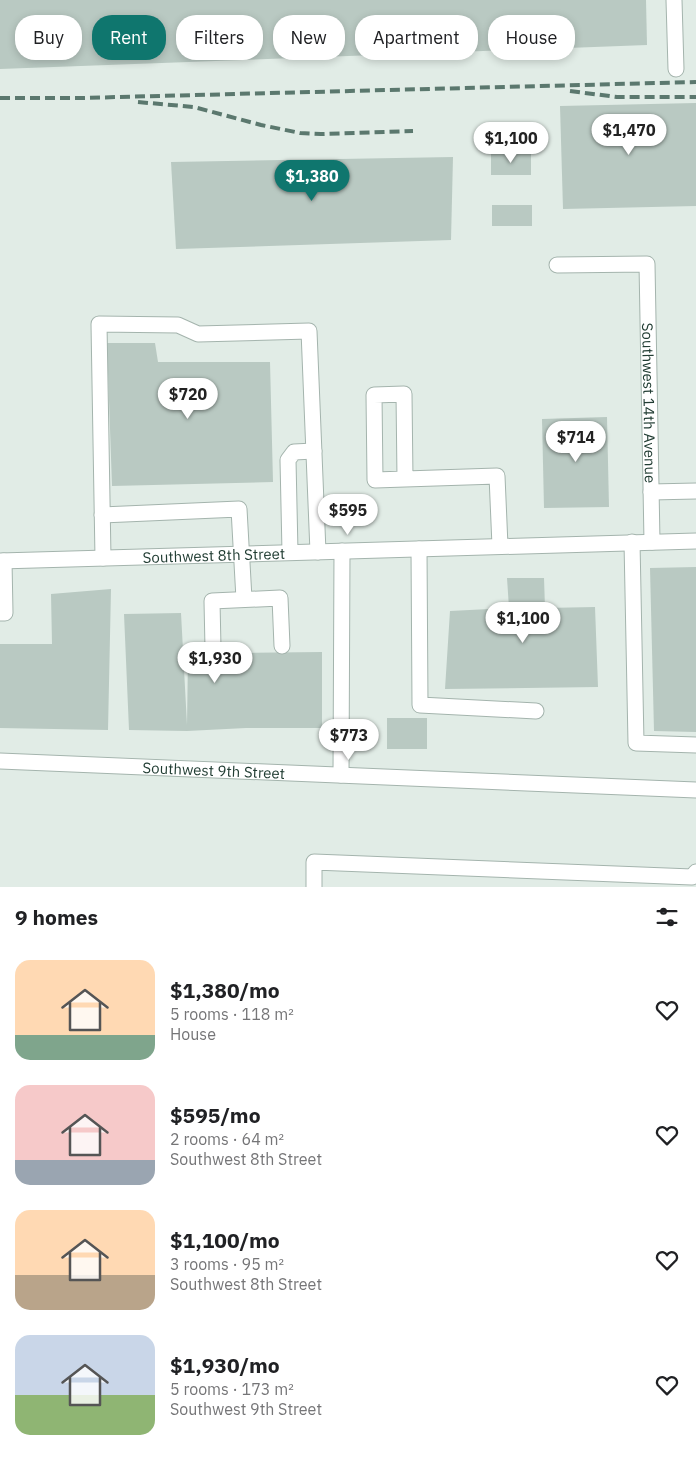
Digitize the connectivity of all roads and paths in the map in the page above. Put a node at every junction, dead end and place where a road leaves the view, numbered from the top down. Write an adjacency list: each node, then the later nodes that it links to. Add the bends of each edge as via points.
1 (674, 0): 2 (street)
2 (676, 69)
3 (557, 266): 7 (street, Southwest 14th Avenue, via 647,264)
4 (314, 451): 8 (street, via 309,331 198,334 178,325 99,324); 15 (street, via 294,452 288,460); 16 (street)
5 (405, 479): 5 (street, via 404,394 374,395 375,480); 12 (street, via 497,476)
6 (696, 491): 7 (street)
7 (651, 492): 11 (street, Southwest 14th Avenue)
8 (102, 515): 17 (street, via 239,510); 18 (street)
9 (696, 541): 11 (street, Southwest 8th Street)
10 (632, 542): 11 (street, Southwest 8th Street); 12 (street, Southwest 8th Street); 25 (street, via 636,743)
11 (652, 542)
12 (500, 546): 13 (street, Southwest 8th Street)
13 (419, 548): 14 (street, Southwest 8th Street); 24 (street, via 420,705)
14 (342, 551): 16 (street, Southwest 8th Street); 27 (street)
15 (290, 552): 16 (street, Southwest 8th Street); 17 (street, Southwest 8th Street)
16 (318, 552)
17 (242, 554): 18 (street, Southwest 8th Street); 20 (street)
18 (103, 558): 19 (street, Southwest 8th Street)
19 (2, 561): 21 (street, via 5,613)
20 (244, 599): 22 (street, via 280,598); 23 (street, via 212,600)
21 (0, 613)
22 (282, 646)
23 (213, 648)
24 (536, 711)
25 (696, 744)
26 (0, 761): 27 (street, Southwest 9th Street)
27 (341, 775): 28 (street, Southwest 9th Street)
28 (696, 790)
29 (696, 872): 30 (street, via 692,877 314,862)
30 (314, 887)

